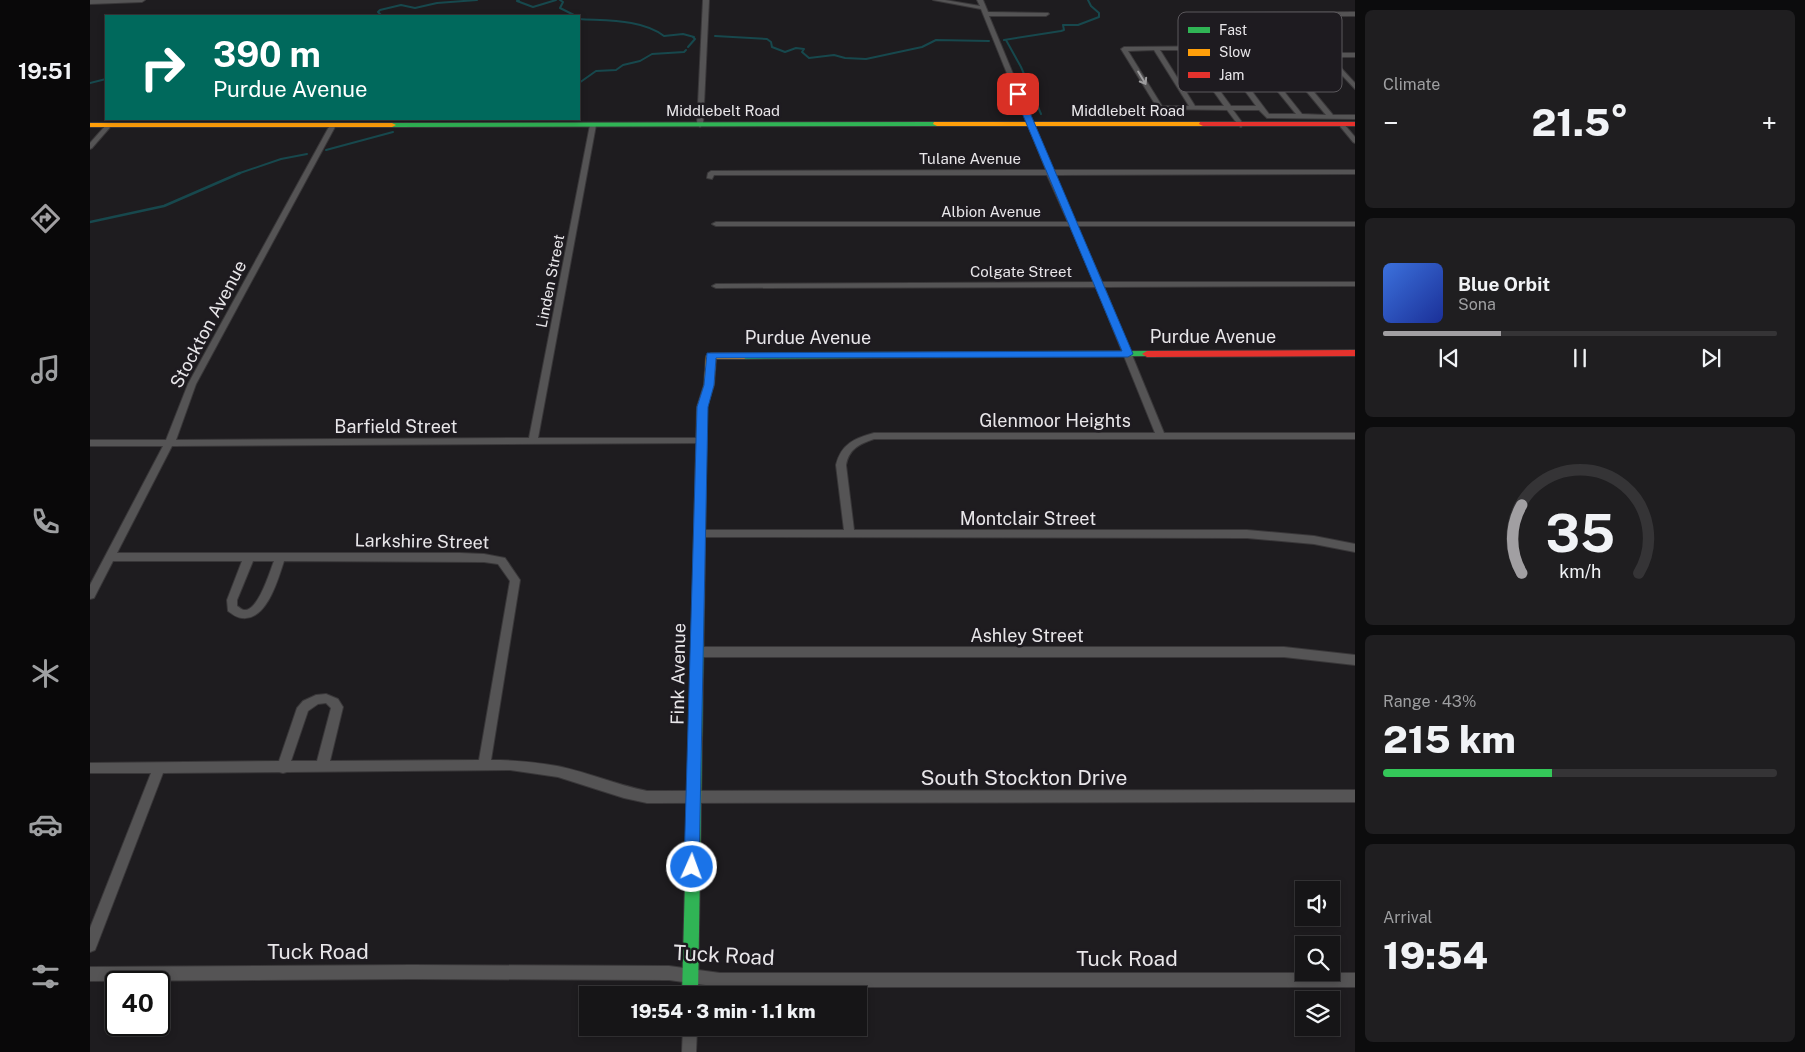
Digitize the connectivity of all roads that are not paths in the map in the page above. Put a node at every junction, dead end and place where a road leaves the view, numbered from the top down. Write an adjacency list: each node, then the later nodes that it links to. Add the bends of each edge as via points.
1 (142, 0): 5 (street)
2 (706, 0): 29 (street)
3 (936, 0): 6 (street)
4 (980, 0): 6 (street)
5 (90, 2)
6 (984, 11): 7 (street); 37 (street)
7 (1046, 14)
8 (1342, 14): 9 (street)
9 (1355, 14)
10 (1156, 48): 11 (street); 15 (street); 22 (street, one-way to 22, via 1124,49 1160,108)
11 (1178, 49)
12 (1342, 55): 13 (street)
13 (1355, 55)
14 (1342, 71): 16 (street)
15 (1178, 84)
16 (1355, 86)
17 (1183, 92): 22 (street)
18 (1217, 92): 23 (street)
19 (1249, 92): 24 (street)
20 (1280, 92): 25 (street)
21 (1310, 92): 26 (street)
22 (1193, 108): 23 (street)
23 (1228, 108): 24 (street); 30 (street)
24 (1260, 108): 25 (street, via 1267,116)
25 (1300, 117): 26 (street)
26 (1331, 117): 27 (street)
27 (1355, 117)
28 (296, 122): 34 (street, Middlebelt Road); 35 (street, Middlebelt Road)
29 (700, 124): 36 (street, Middlebelt Road); 37 (street, Middlebelt Road)
30 (1240, 124): 31 (street, Middlebelt Road); 37 (street, Middlebelt Road)
31 (1341, 124): 32 (street, Middlebelt Road); 38 (street)
32 (1355, 124)
33 (90, 125): 34 (street, Middlebelt Road)
34 (109, 125): 39 (street)
35 (333, 125): 36 (street, Middlebelt Road); 55 (street, Stockton Avenue, via 192,384)
36 (593, 125): 56 (street, Linden Street)
37 (1030, 125): 40 (street)
38 (1355, 141)
39 (90, 148)
40 (1050, 172): 41 (street, Tulane Avenue); 42 (street, Tulane Avenue, via 711,173); 44 (street)
41 (1355, 172)
42 (710, 178)
43 (716, 224): 44 (street, Albion Avenue)
44 (1073, 224): 45 (street, Albion Avenue); 47 (street)
45 (1355, 224)
46 (1355, 284): 47 (street, Colgate Street)
47 (1098, 285): 48 (street, Colgate Street); 49 (street)
48 (716, 286)
49 (1128, 354): 50 (street, Purdue Avenue); 51 (street, Purdue Avenue); 52 (street)
50 (1355, 354)
51 (711, 356): 54 (street, Fink Avenue, via 709,385 702,407)
52 (1161, 436): 53 (street, Glenmoor Heights); 59 (street, Glenmoor Heights, via 874,436 849,446 843,453)
53 (1355, 436)
54 (701, 441): 56 (street, Barfield Street); 58 (street, Fink Avenue)
55 (170, 442): 56 (street, Barfield Street); 57 (street, Barfield Street); 61 (street, Stockton Avenue)
56 (533, 442)
57 (90, 443)
58 (700, 534): 59 (street, Montclair Street); 65 (street, Fink Avenue)
59 (849, 534): 60 (street, Montclair Street, via 1247,534 1314,540)
60 (1355, 548)
61 (110, 557): 62 (street, Larkshire Street); 64 (street, Stockton Avenue)
62 (249, 557): 63 (street, Larkshire Street); 63 (street, via 232,600 236,613 256,610 263,602)
63 (280, 557): 67 (street, Larkshire Street, via 460,557 501,561 516,580)
64 (90, 595)
65 (698, 652): 66 (street, Ashley Street, via 1284,652); 73 (street, Fink Avenue)
66 (1355, 660)
67 (484, 765): 68 (street, South Stockton Drive); 73 (street, South Stockton Drive, via 540,768 647,796)
68 (322, 767): 71 (street, South Stockton Drive); 71 (street, via 337,707 331,700 323,698 309,702 303,708)
69 (90, 768): 70 (street, South Stockton Drive)
70 (159, 768): 71 (street, South Stockton Drive); 74 (street)
71 (283, 768)
72 (1355, 796): 73 (street, South Stockton Drive)
73 (694, 797): 76 (street, Fink Avenue)
74 (90, 945)
75 (90, 974): 76 (street, Tuck Road, via 412,972)
76 (690, 976): 77 (street, Tuck Road, via 720,980); 78 (street, Fink Avenue)
77 (1355, 980)
78 (690, 986)
79 (690, 1036): 80 (street)
80 (689, 1052)

